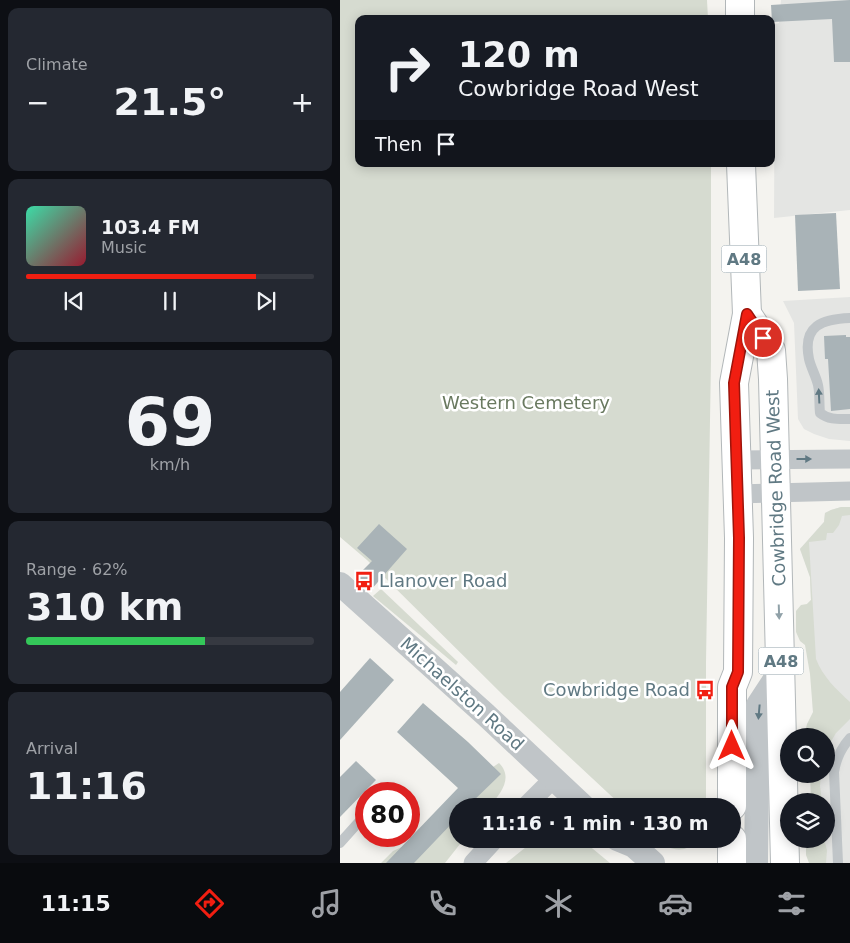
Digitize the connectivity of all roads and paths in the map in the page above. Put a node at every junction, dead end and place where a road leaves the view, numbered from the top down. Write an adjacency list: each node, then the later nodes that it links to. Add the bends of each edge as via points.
1 (740, 0): 2 (highway)
2 (740, 15)
3 (741, 167): 4 (highway, A48)
4 (747, 314): 7 (highway, Cowbridge Road West / A48, via 770,350); 9 (highway, A48, via 734,383)
5 (850, 318): 6 (lane, one-way to 5, via 833,419 820,413 818,385 808,347 809,336 824,321)
6 (850, 419)
7 (775, 459): 8 (street, one-way to 8); 9 (street); 11 (highway, Cowbridge Road West / A48)
8 (850, 459)
9 (737, 460): 12 (highway, A48)
10 (850, 491): 11 (street)
11 (776, 493): 12 (street); 14 (highway, Cowbridge Road West / A48, one-way to 14)
12 (738, 494): 19 (highway, A48, via 738,672 732,687)
13 (341, 587): 16 (street, Michaelston Road)
14 (781, 670): 30 (street, one-way to 30, via 758,705); 31 (highway, Cowbridge Road West / A48)
15 (850, 738): 32 (lane, via 836,760 834,772)
16 (554, 778): 17 (street); 18 (street, Michaelston Road)
17 (534, 798)
18 (575, 798)
19 (732, 798)
20 (355, 826): 21 (lane)
21 (340, 843)
22 (487, 848): 26 (street)
23 (619, 848): 27 (street)
24 (636, 848): 28 (street)
25 (732, 848): 29 (highway)
26 (473, 863)
27 (628, 863)
28 (653, 863)
29 (732, 863)
30 (756, 863)
31 (785, 863)
32 (838, 863)

